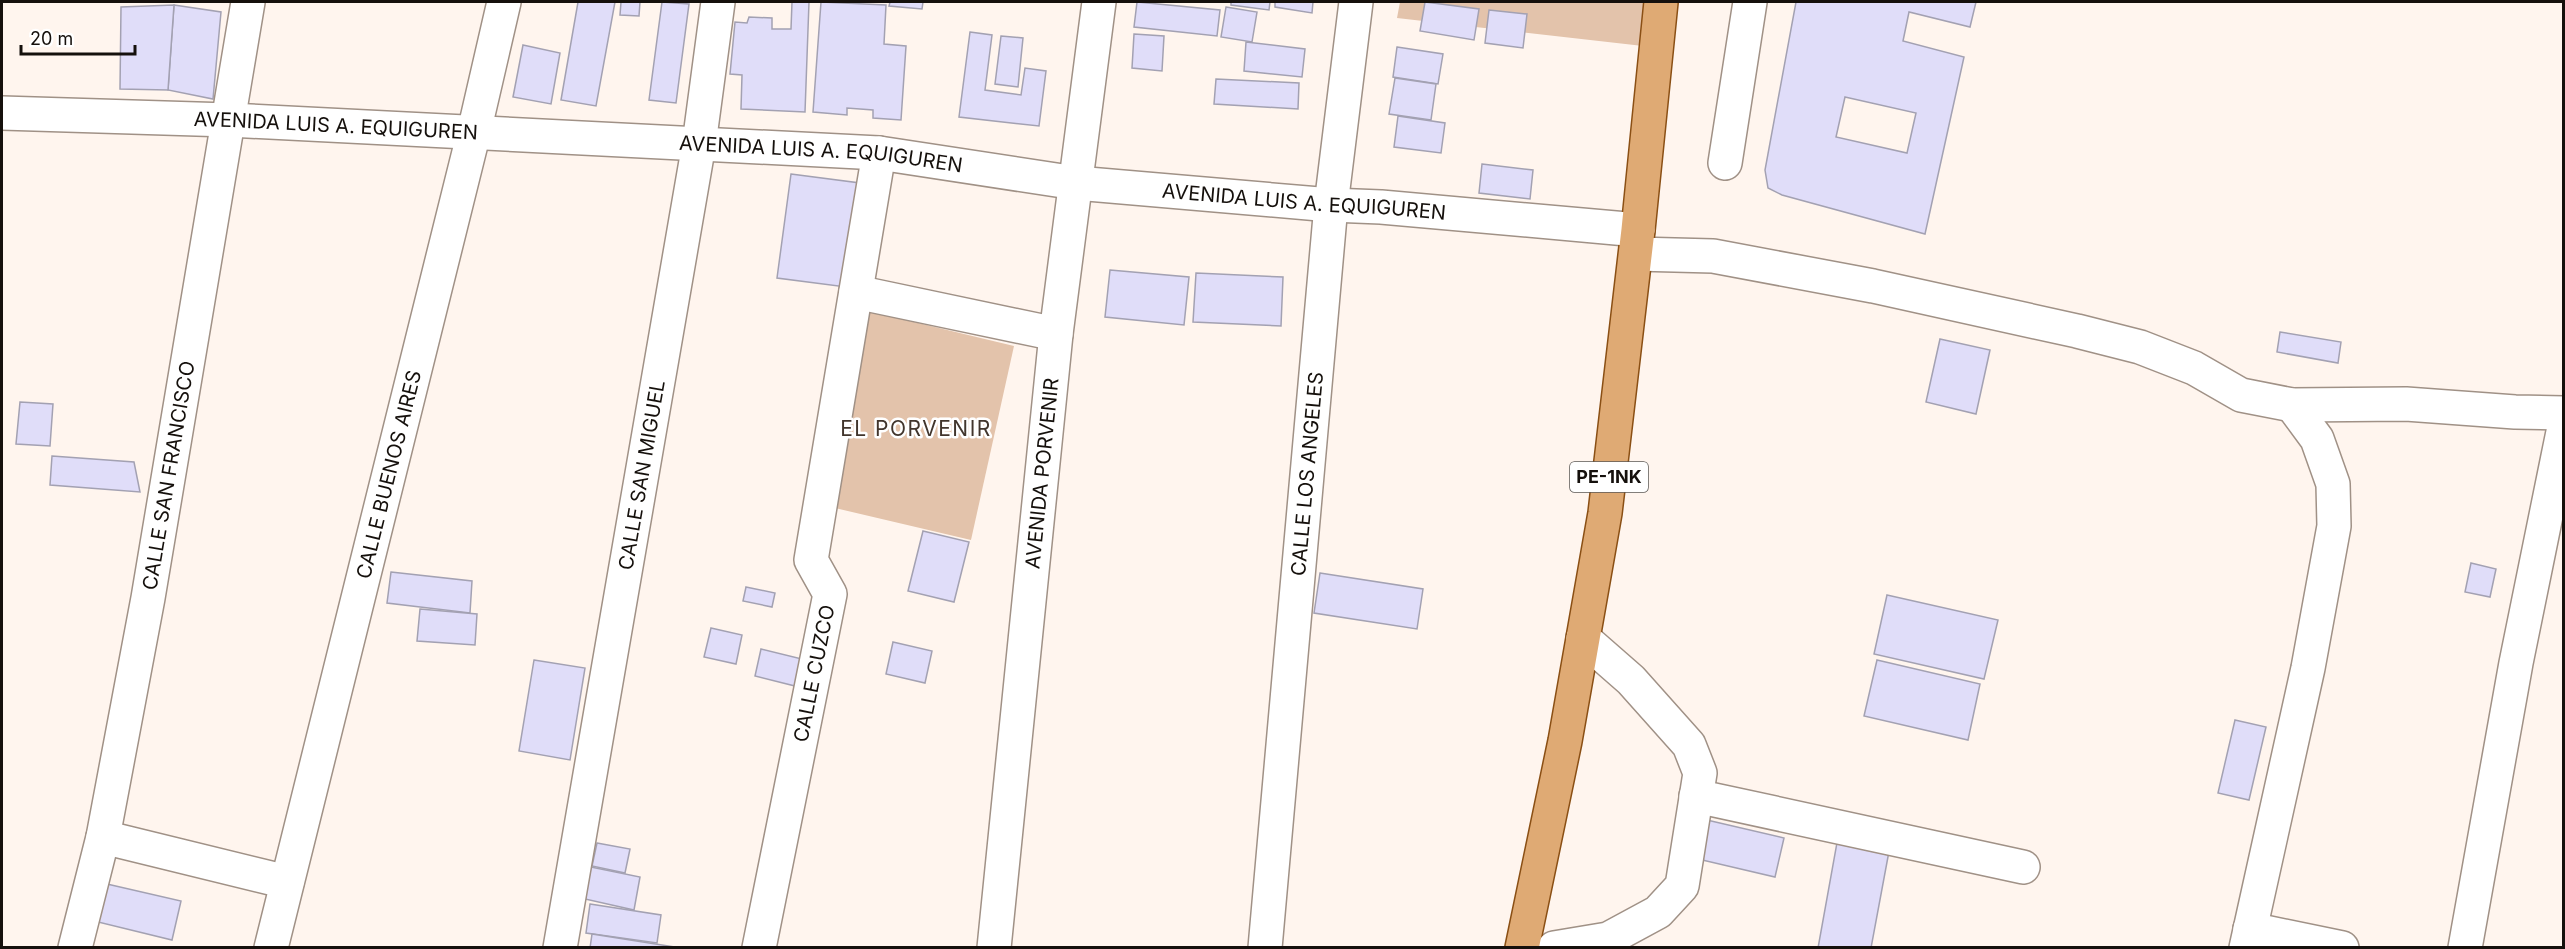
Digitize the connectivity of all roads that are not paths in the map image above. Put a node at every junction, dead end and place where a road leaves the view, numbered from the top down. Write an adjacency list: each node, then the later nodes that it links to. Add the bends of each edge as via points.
1 (248, 2): 9 (street, CALLE SAN FRANCISCO)
2 (504, 2): 10 (street, CALLE BUENOS AIRES)
3 (718, 2): 11 (street, CALLE SAN MIGUEL)
4 (1099, 2): 14 (street, AVENIDA PORVENIR)
5 (1356, 2): 15 (street, CALLE LOS ANGELES)
6 (1661, 2): 16 (main road, PE-1NK)
7 (1749, 2): 13 (street)
8 (2, 113): 9 (street, AVENIDA LUIS A. EQUIGUREN)
9 (229, 120): 10 (street, AVENIDA LUIS A. EQUIGUREN); 24 (street, CALLE SAN FRANCISCO)
10 (474, 132): 11 (street, AVENIDA LUIS A. EQUIGUREN); 26 (street, CALLE BUENOS AIRES)
11 (699, 144): 12 (street, AVENIDA LUIS A. EQUIGUREN); 30 (street, CALLE SAN MIGUEL)
12 (879, 153): 14 (street, AVENIDA LUIS A. EQUIGUREN); 17 (street, CALLE CUZCO)
13 (1725, 163)
14 (1076, 183): 15 (street, AVENIDA LUIS A. EQUIGUREN); 18 (street, AVENIDA PORVENIR)
15 (1331, 205): 16 (street, AVENIDA LUIS A. EQUIGUREN, via 1381,207); 33 (street, CALLE LOS ANGELES)
16 (1637, 242): 19 (street, AVENIDA LUIS A. EQUIGUREN, via 1873,286 2078,331 2140,347 2194,368 2241,395); 22 (main road, PE-1NK, via 1605,513)
17 (856, 292): 18 (street); 31 (street, CALLE CUZCO, via 811,560 830,594)
18 (1056, 334): 32 (street, AVENIDA PORVENIR)
19 (2292, 405): 20 (street, AVENIDA LUIS A. EQUIGUREN, via 2406,404); 27 (street, via 2317,439 2333,484 2334,526 2308,668)
20 (2564, 413)
21 (2564, 427): 37 (street)
22 (1583, 638): 23 (street, via 1631,680 1689,745 1700,773); 34 (main road, PE-1NK)
23 (1696, 796): 25 (street); 35 (street, via 1682,886 1658,912 1608,939)
24 (103, 837): 26 (street); 28 (street, CALLE SAN FRANCISCO)
25 (2023, 867)
26 (287, 882): 29 (street, CALLE BUENOS AIRES)
27 (2248, 938): 36 (street)
28 (75, 948)
29 (271, 948)
30 (561, 948)
31 (759, 948)
32 (994, 948)
33 (1265, 948)
34 (1522, 948)
35 (1554, 948)
36 (2342, 948)
37 (2464, 948)

